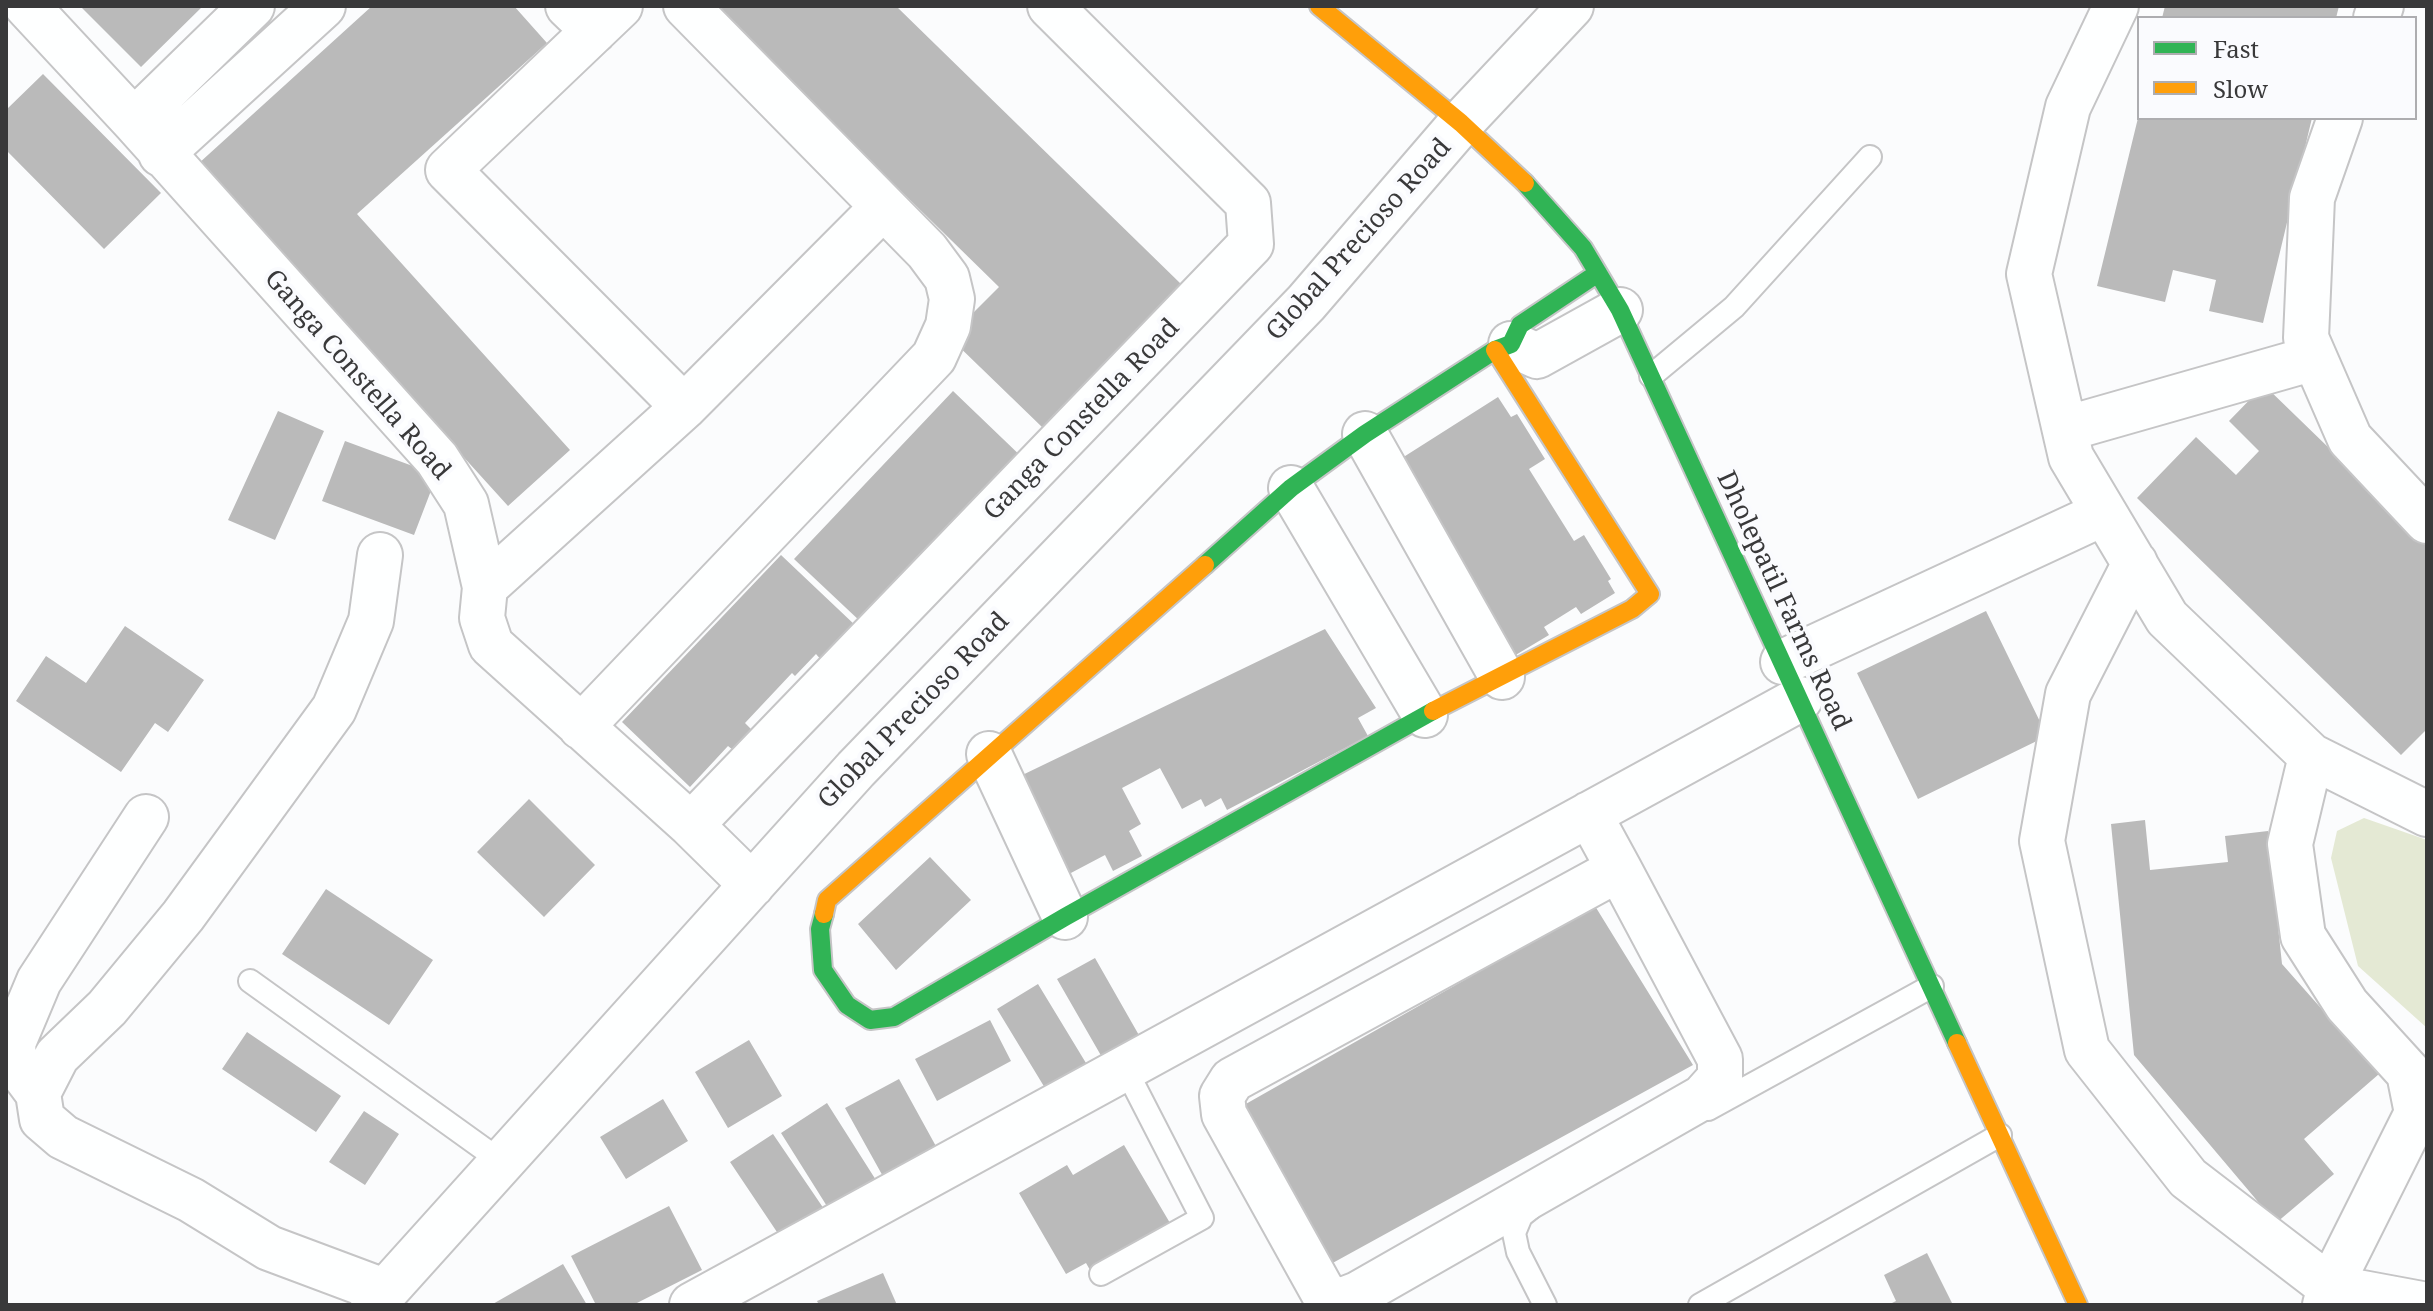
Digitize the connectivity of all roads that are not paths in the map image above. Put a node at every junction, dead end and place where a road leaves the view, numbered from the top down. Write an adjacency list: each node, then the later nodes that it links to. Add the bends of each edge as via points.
1 (27, 6): 11 (street, Ganga Constella Road)
2 (252, 6): 11 (street)
3 (323, 6): 13 (street)
4 (686, 6): 15 (street)
5 (1050, 6): 39 (street, Ganga Constella Road, via 1248,203 1251,244)
6 (1319, 6): 12 (street, Dholepatil Farms Road)
7 (1571, 6): 12 (street, Global Precioso Road)
8 (2116, 6): 22 (street, via 2068,107 2029,274)
9 (594, 14): 21 (street, via 448,170)
10 (2339, 120): 19 (street, via 2312,198 2306,338)
11 (134, 121): 13 (street, Ganga Constella Road)
12 (1461, 123): 16 (street, Dholepatil Farms Road, via 1543,201); 41 (street, Global Precioso Road, via 1306,303 856,769)
13 (161, 154): 29 (street, Ganga Constella Road, via 437,459 466,504)
14 (1870, 157): 20 (lane, via 1734,307)
15 (883, 207): 21 (street); 33 (street, via 947,278 952,299 948,326 934,357)
16 (1598, 273): 17 (street, Dholepatil Farms Road); 18 (street, via 1520,325)
17 (1620, 310): 18 (street, via 1537,356); 20 (street, Dholepatil Farms Road)
18 (1503, 347): 23 (street); 30 (street, via 1650,594 1632,609)
19 (2314, 358): 22 (street); 26 (street, via 2350,439)
20 (1651, 376): 31 (street, Dholepatil Farms Road)
21 (684, 407): 29 (street)
22 (2065, 429): 25 (street, via 2071,457)
23 (1365, 434): 24 (street); 30 (street)
24 (1291, 488): 32 (street); 34 (street)
25 (2104, 513): 28 (street); 31 (street)
26 (2427, 521)
27 (380, 555): 46 (street, via 371,621 334,709 183,916 107,1008 57,1056)
28 (2135, 563): 35 (street, via 2167,618); 50 (street, via 2068,694 2042,841 2087,1050 2188,1178)
29 (485, 587): 33 (street, Ganga Constella Road, via 482,618 491,645)
30 (1502, 677): 32 (street)
31 (1791, 681): 36 (street); 44 (street, Dholepatil Farms Road)
32 (1425, 715): 42 (street)
33 (581, 727): 39 (street, Ganga Constella Road)
34 (989, 754): 42 (street); 42 (street, via 827,900 820,929 823,970 858,1013 870,1020 894,1017)
35 (2311, 756): 37 (street); 50 (street, via 2290,844 2303,936 2347,1005 2409,1073 2417,1113)
36 (1589, 814): 40 (street); 45 (street)
37 (2427, 814)
38 (146, 817): 46 (street, via 39,981 13,1043 14,1061)
39 (691, 825): 41 (street, Ganga Constella Road)
40 (1619, 869): 40 (street, via 1720,1059 1720,1078 1703,1097 1358,1294 1340,1301 1324,1294 1224,1114 1222,1096 1232,1080)
41 (752, 885): 48 (street, Global Precioso Road)
42 (1065, 917)
43 (250, 981): 48 (lane)
44 (1932, 986): 47 (street, Dholepatil Farms Road); 53 (lane, via 1521,1216 1514,1233 1518,1252)
45 (1125, 1068): 49 (lane, via 1202,1218); 52 (street)
46 (38, 1093): 51 (street, via 42,1119 63,1137 191,1200 269,1248)
47 (2000, 1135): 54 (lane); 55 (street, Dholepatil Farms Road)
48 (502, 1162): 51 (street, Global Precioso Road)
49 (1101, 1274)
50 (2328, 1296): 56 (street)
51 (379, 1298)
52 (692, 1305)
53 (1545, 1305)
54 (1700, 1305)
55 (2078, 1305)
56 (2427, 1305)

